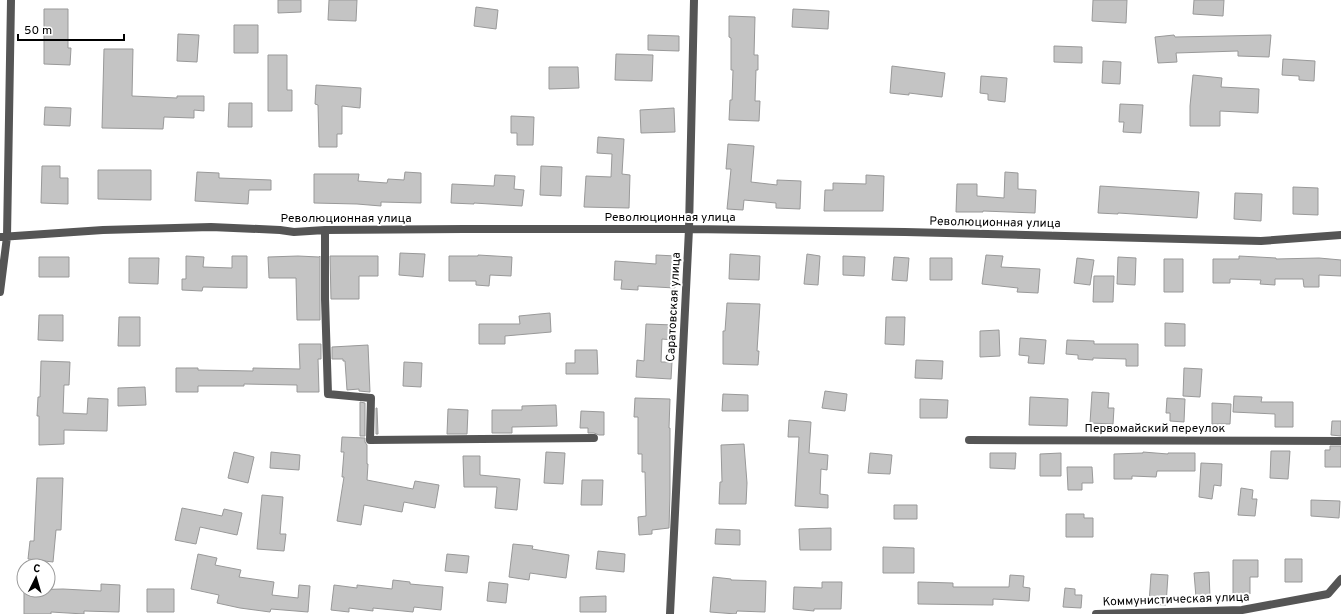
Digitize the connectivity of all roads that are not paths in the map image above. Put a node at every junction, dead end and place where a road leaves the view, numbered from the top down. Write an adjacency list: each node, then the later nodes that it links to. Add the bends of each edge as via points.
1 (11, 0): 6 (street)
2 (694, 0): 3 (street, Саратовская улица)
3 (689, 229): 4 (street, Революционная улица); 5 (street, Революционная улица, via 1261,241); 12 (street, Саратовская улица)
4 (325, 230): 6 (street, Революционная улица, via 294,232 211,227 103,230); 8 (street, via 328,394 371,398 370,440)
5 (1341, 235)
6 (4, 237): 7 (street)
7 (0, 292)
8 (594, 438)
9 (969, 440): 10 (street, Первомайский переулок)
10 (1341, 440)
11 (1341, 579): 13 (street, Коммунистическая улица, via 1328,594 1242,610)
12 (670, 614)
13 (1096, 614)

